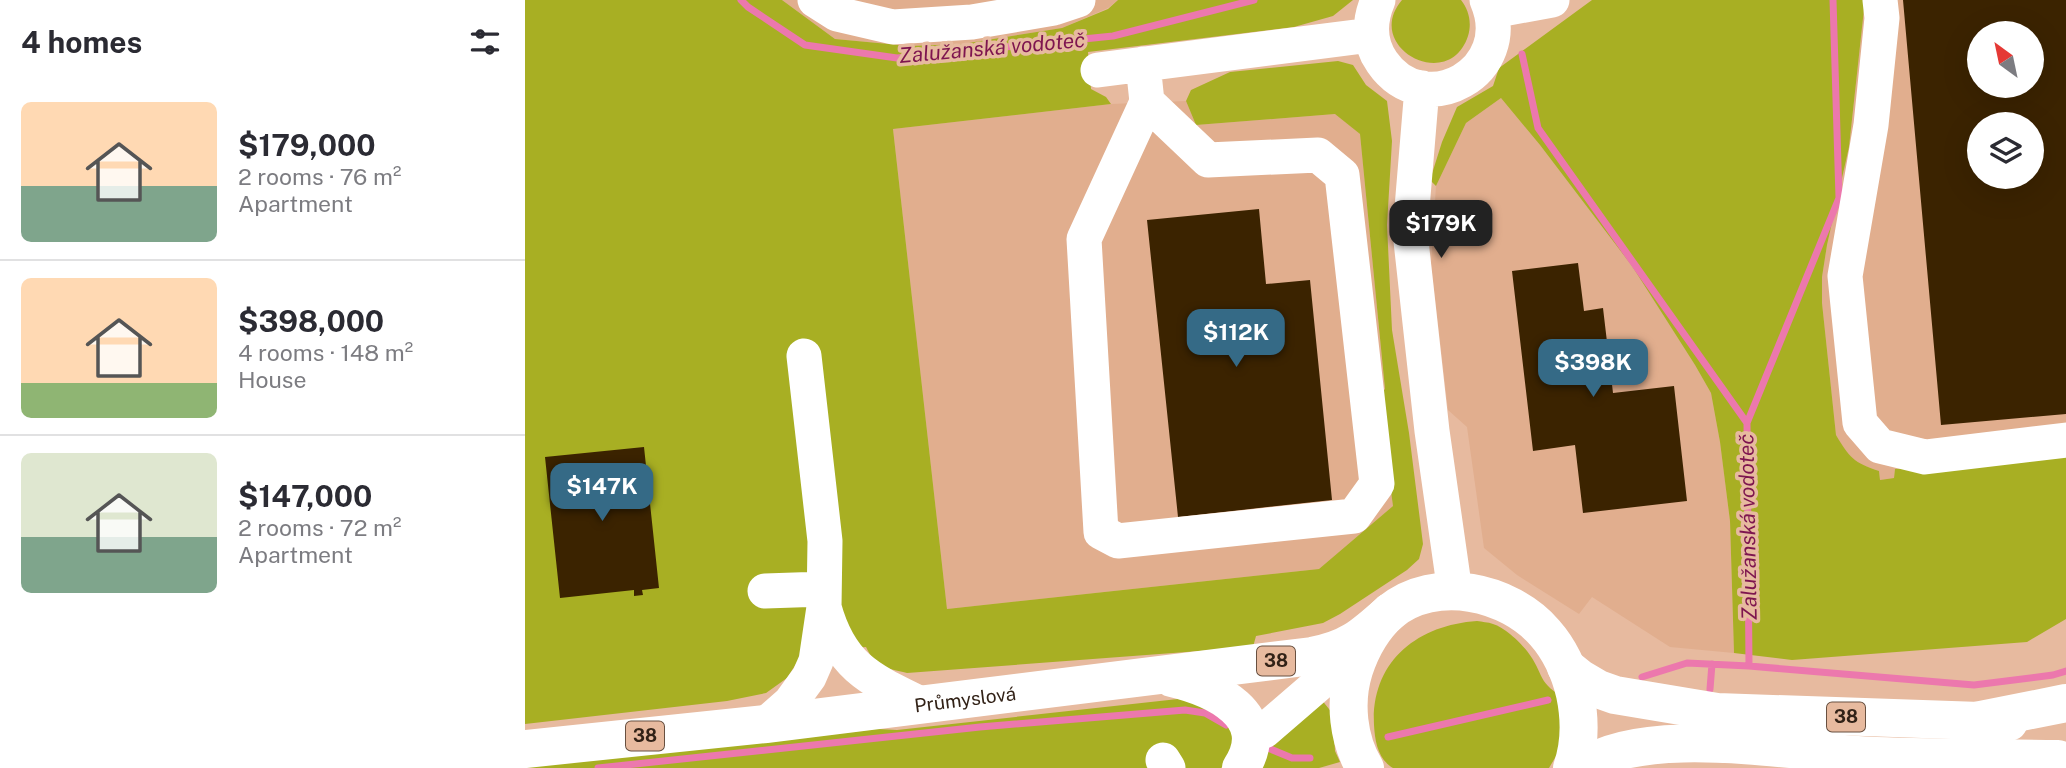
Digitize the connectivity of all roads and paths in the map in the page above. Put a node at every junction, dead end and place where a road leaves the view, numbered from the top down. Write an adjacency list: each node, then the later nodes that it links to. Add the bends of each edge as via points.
1 (815, 0): 2 (street, via 837,14 893,27 972,22)
2 (1079, 0)
3 (1378, 0): 7 (street)
4 (1552, 0): 6 (street)
5 (1880, 0): 13 (street, via 1871,125 1845,276 1860,423 1880,446 1925,457)
6 (1489, 6): 10 (street, via 1494,29 1491,46 1478,69 1457,84)
7 (1371, 35): 8 (street); 10 (street, via 1388,70 1403,82)
8 (1143, 64): 9 (street); 11 (street)
9 (1098, 70)
10 (1422, 88): 15 (street, via 1410,232)
11 (1147, 102): 11 (street, via 1208,160 1318,155 1342,174 1377,484 1354,516 1118,541 1101,532 1084,239)
12 (804, 356): 16 (street, via 825,541)
13 (2066, 440)
14 (765, 592): 16 (street)
15 (1455, 592): 17 (main road, 38, via 1420,597); 19 (main road, 38, via 1495,598 1530,618 1545,632)
16 (824, 598): 22 (street, via 829,626 851,662 881,685); 25 (street, via 816,661 809,677 790,703)
17 (1390, 612): 18 (main road, Průmyslová / 38, via 1351,644); 31 (main road, via 1358,658 1349,693 1351,729)
18 (1333, 652): 20 (main road, Průmyslová / 38); 26 (street, via 1322,681)
19 (1566, 667): 23 (main road, 38, via 1581,680 1615,695 1717,712); 32 (main road, via 1579,724)
20 (1149, 678): 22 (main road, Průmyslová / 38); 30 (main road, via 1190,682 1233,704 1249,729 1248,755)
21 (2066, 703): 23 (main road)
22 (921, 704): 25 (main road, Průmyslová / 38)
23 (1976, 721): 24 (main road, 38)
24 (2066, 722)
25 (766, 724): 27 (main road, Průmyslová / 38)
26 (1263, 731)
27 (525, 749)
28 (1842, 754): 29 (main road, 38); 33 (main road, 38, via 1700,743 1631,749 1603,756); 34 (street)
29 (2066, 760)
30 (1241, 768)
31 (1365, 768)
32 (1571, 768)
33 (1582, 768)
34 (1793, 768)

